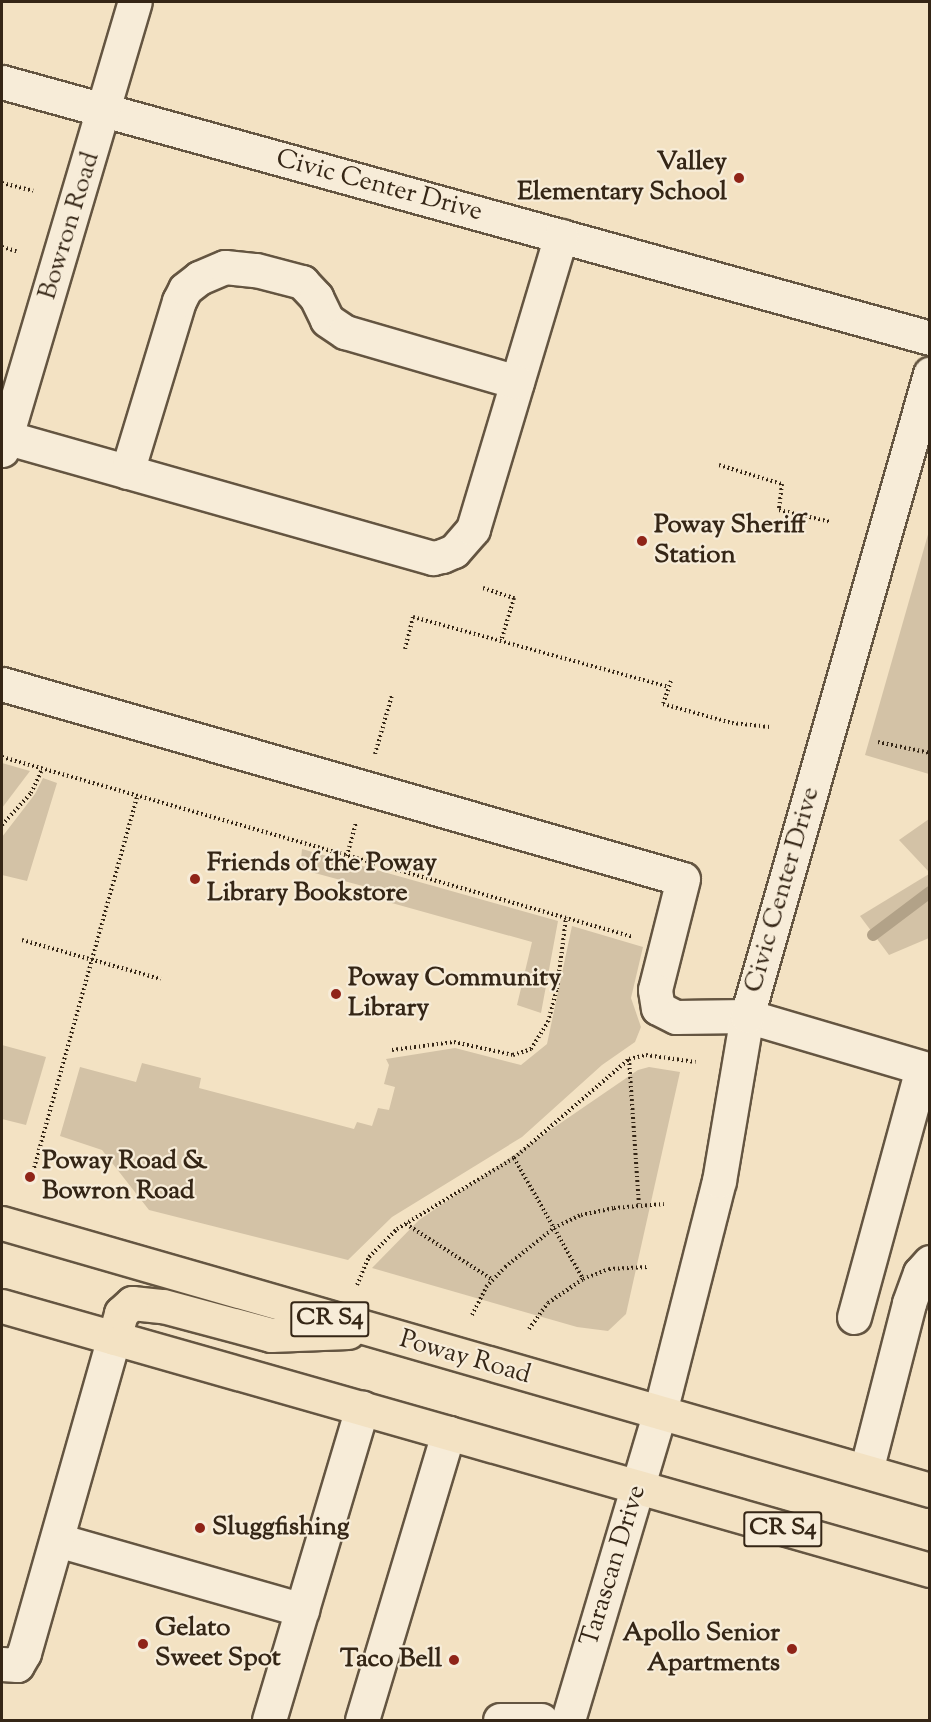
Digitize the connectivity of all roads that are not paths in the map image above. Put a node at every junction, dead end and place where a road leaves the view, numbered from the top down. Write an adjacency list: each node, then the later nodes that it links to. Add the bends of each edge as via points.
1 (135, 2): 3 (street, Bowron Road)
2 (2, 82): 3 (street, Civic Center Drive)
3 (105, 111): 4 (street, Civic Center Drive); 8 (street, Bowron Road)
4 (561, 236): 5 (street, Civic Center Drive); 7 (street)
5 (930, 338)
6 (930, 374): 11 (street, Civic Center Drive)
7 (517, 382): 9 (street, via 473,529 454,552 442,556 433,558); 9 (street, via 345,332 327,320 316,297 302,282 248,268 225,267 199,278 185,289 179,301)
8 (3, 444): 9 (street)
9 (127, 472)
10 (2, 684): 11 (street, via 682,879 655,990 658,1008 676,1017)
11 (747, 1016): 12 (street); 20 (street, Civic Center Drive, via 719,1181)
12 (926, 1069): 16 (street)
13 (2, 1223): 17 (main road, Poway Road / CR S4)
14 (930, 1262): 22 (street, via 920,1273 909,1303)
15 (2, 1306): 18 (main road, CR S4)
16 (855, 1317)
17 (368, 1330): 18 (main road, via 294,1337 271,1335 163,1306 132,1303 121,1313); 20 (main road, Poway Road / CR S4)
18 (114, 1338): 19 (main road, CR S4); 25 (street)
19 (362, 1408): 21 (main road, CR S4); 27 (street)
20 (660, 1412): 22 (main road, Poway Road / CR S4); 23 (street, Tarascan Drive)
21 (448, 1433): 23 (main road, CR S4); 31 (street)
22 (866, 1471): 24 (main road, Poway Road / CR S4)
23 (637, 1488): 26 (main road, CR S4); 29 (street, Tarascan Drive)
24 (930, 1490)
25 (57, 1540): 27 (street); 28 (street, via 21,1661 13,1666)
26 (930, 1570)
27 (302, 1610): 30 (street)
28 (2, 1664)
29 (572, 1706)
30 (269, 1720)
31 (362, 1720)
32 (500, 1720): 33 (street)
33 (541, 1720)

